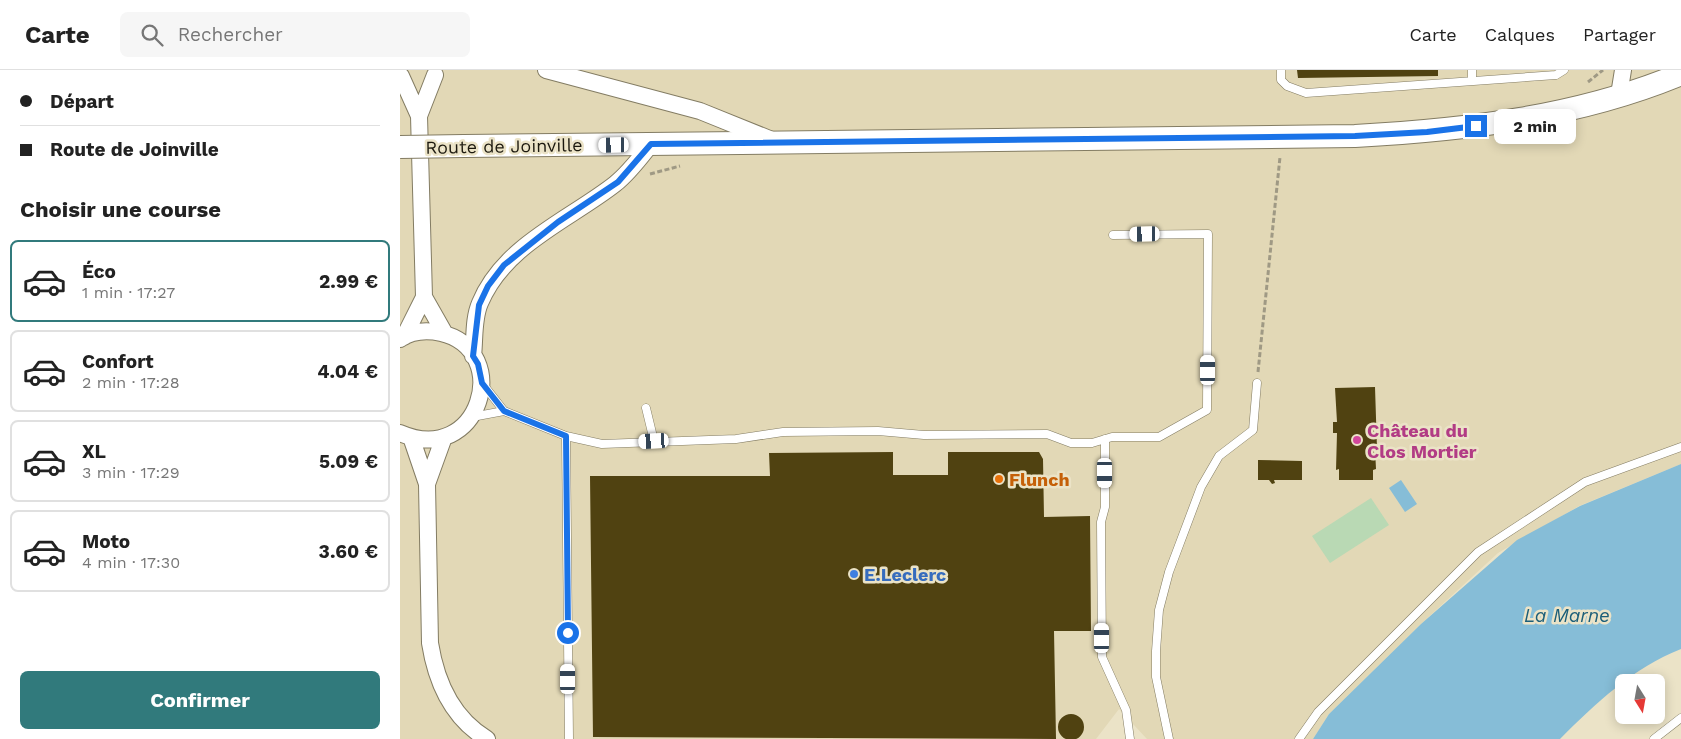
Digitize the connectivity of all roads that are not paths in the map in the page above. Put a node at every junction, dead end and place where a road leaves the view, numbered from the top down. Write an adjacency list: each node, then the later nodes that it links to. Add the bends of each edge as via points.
1 (546, 70): 12 (street, via 700,111)
2 (1280, 70): 9 (lane, via 1281,80 1287,86 1306,93)
3 (1472, 70): 9 (lane)
4 (1564, 70): 9 (lane, via 1556,75)
5 (1624, 70): 10 (street)
6 (437, 72): 8 (street, via 424,80); 11 (street)
7 (1680, 72): 10 (main road, Route de Joinville)
8 (400, 75): 11 (street)
9 (1472, 81)
10 (1619, 95): 12 (main road, Route de Joinville, via 1565,110 1436,131 1355,136)
11 (419, 116): 16 (street)
12 (779, 143): 13 (main road, Route de Joinville)
13 (651, 144): 14 (main road, Route de Joinville, bridge); 19 (street, via 618,182 551,227 504,265 479,305)
14 (400, 147)
15 (1114, 235): 28 (lane, via 1208,234 1208,410 1159,437)
16 (424, 297): 17 (street); 18 (street)
17 (445, 334): 18 (street, via 424,331); 19 (street, via 456,339)
18 (402, 338)
19 (473, 356): 21 (street)
20 (1257, 382): 36 (lane, via 1253,430 1219,456 1201,487 1169,572 1156,651 1156,677)
21 (482, 383): 23 (lane); 24 (street)
22 (646, 408): 29 (lane)
23 (504, 411): 24 (lane); 26 (lane)
24 (472, 417): 27 (street)
25 (405, 435): 27 (street, via 433,440); 31 (street)
26 (566, 436): 29 (lane, via 602,444); 34 (lane)
27 (444, 437): 31 (street)
28 (1105, 439): 29 (lane, via 1071,443 1047,434 924,435 878,431 783,432 736,439); 35 (lane, via 1106,507 1101,522 1102,657 1126,710)
29 (654, 441)
30 (1681, 447): 37 (lane, via 1585,482 1478,552 1318,712)
31 (427, 484): 33 (street, via 433,663 438,680 456,711 466,724)
32 (1681, 718): 38 (lane)
33 (487, 739)
34 (569, 739)
35 (1130, 739)
36 (1168, 739)
37 (1299, 739)
38 (1654, 739)

